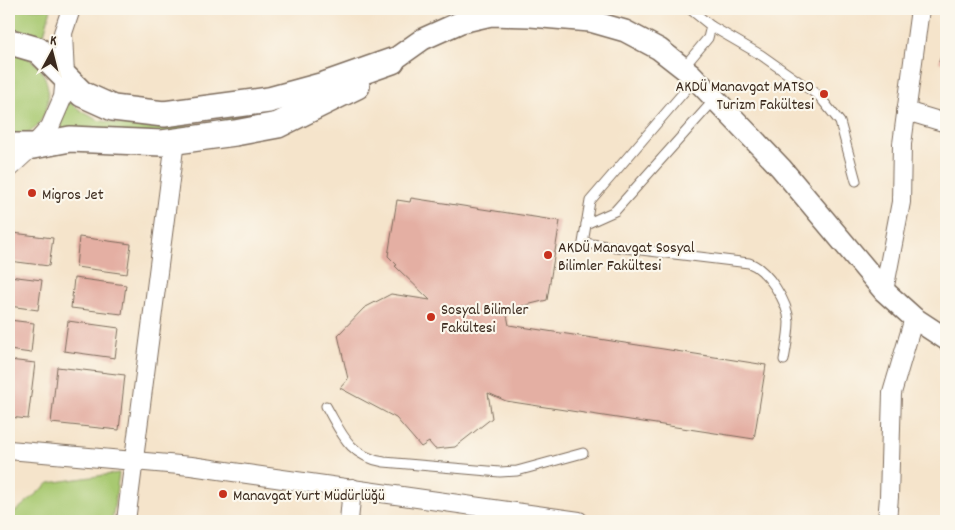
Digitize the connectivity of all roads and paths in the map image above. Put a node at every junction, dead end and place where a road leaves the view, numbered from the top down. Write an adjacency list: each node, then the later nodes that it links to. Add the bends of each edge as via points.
1 (71, 9): 8 (street, via 63,33)
2 (690, 9): 4 (lane)
3 (920, 9): 10 (street)
4 (711, 26): 7 (lane); 15 (lane, via 761,55 819,96 840,122)
5 (9, 44): 8 (main road, via 38,50)
6 (392, 61): 7 (street, via 423,39 461,22 491,15 590,21 625,31 659,49); 8 (main road, via 269,100 164,114 113,108 82,94); 12 (main road, via 352,90 278,125)
7 (689, 74): 9 (street); 16 (lane, via 590,201)
8 (65, 76): 13 (street, via 63,97 50,127)
9 (715, 99): 16 (lane, via 615,211); 17 (street, via 781,168)
10 (906, 111): 11 (street); 17 (street, via 901,202)
11 (946, 123)
12 (175, 141): 13 (main road, via 70,139); 24 (street)
13 (21, 146): 14 (street)
14 (9, 168)
15 (856, 181)
16 (586, 224): 20 (lane, via 584,243 749,263 760,268 786,308 789,321)
17 (884, 291): 18 (street)
18 (914, 318): 19 (street); 29 (street, via 892,393)
19 (946, 339)
20 (784, 360)
21 (326, 406): 23 (lane, via 352,448 366,458 384,462 516,472)
22 (9, 450): 24 (street)
23 (583, 453)
24 (134, 461): 25 (street); 26 (street)
25 (352, 488): 27 (street); 28 (street)
26 (126, 521)
27 (349, 521)
28 (579, 521)
29 (887, 521)

